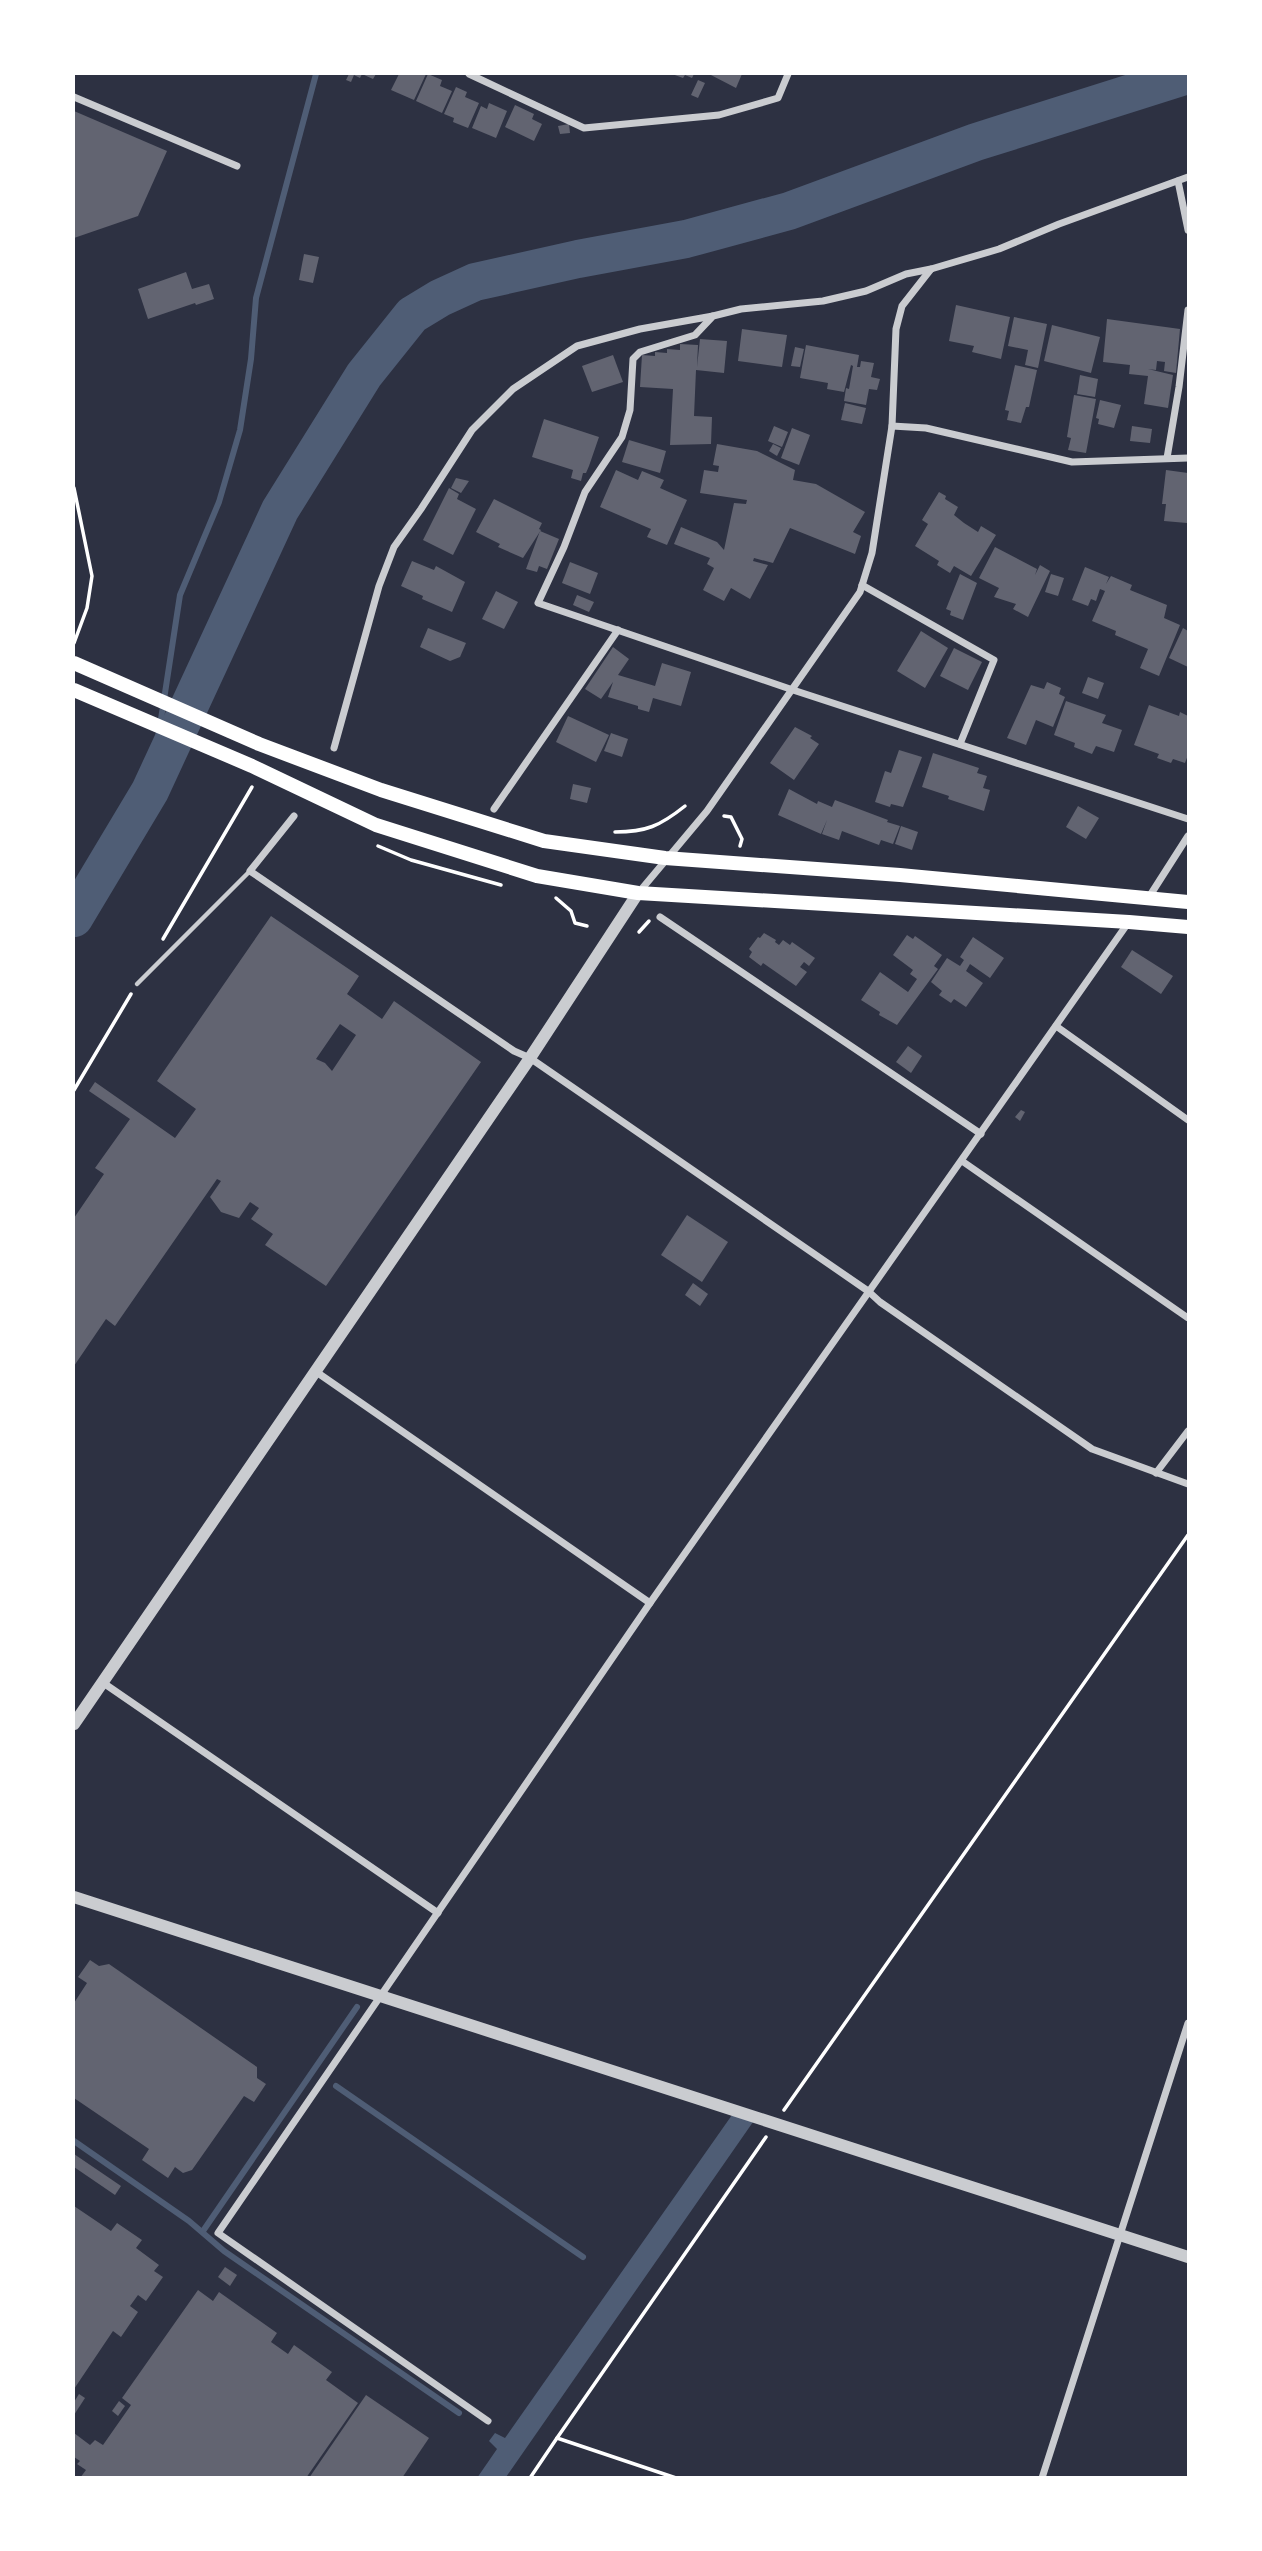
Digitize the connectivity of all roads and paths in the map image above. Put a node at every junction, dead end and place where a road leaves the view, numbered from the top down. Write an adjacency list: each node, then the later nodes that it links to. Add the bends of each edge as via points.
1 (469, 74): 2 (street, via 584,128 719,115 778,98)
2 (788, 74)
3 (74, 97): 4 (street)
4 (237, 166)
5 (1188, 177): 6 (street)
6 (1178, 181): 7 (street); 8 (street, via 999,249)
7 (1188, 230)
8 (931, 269): 10 (street, via 823,301); 11 (street, via 902,306 896,329)
9 (1188, 310): 12 (street)
10 (713, 316): 16 (street, via 695,335 640,352 633,359 622,437 585,492 538,603); 22 (street, via 577,346 513,389 472,430 394,547)
11 (892, 426): 12 (street, via 926,428 1072,462); 15 (street, via 872,553)
12 (1167, 458): 13 (street)
13 (1188, 458)
14 (74, 488): 17 (path, via 92,576 88,608)
15 (862, 585): 20 (street); 21 (street, via 994,660)
16 (618, 630): 20 (street); 25 (street)
17 (74, 643)
18 (74, 663): 32 (main road, via 259,744 381,790 544,841)
19 (74, 690): 34 (main road, via 376,825 537,876)
20 (793, 690): 21 (street); 32 (street, via 707,811)
21 (960, 744): 28 (street)
22 (334, 748)
23 (252, 787): 40 (path)
24 (685, 806): 29 (path, via 639,832)
25 (494, 809)
26 (294, 816): 33 (street)
27 (724, 816): 31 (path, via 731,817 742,839)
28 (1188, 819)
29 (614, 832)
30 (1188, 836): 35 (street)
31 (739, 847)
32 (665, 858): 34 (street); 35 (main road)
33 (250, 871): 41 (lane); 43 (street)
34 (638, 894): 38 (main road); 43 (street)
35 (1149, 897): 36 (main road)
36 (1188, 902)
37 (660, 917): 46 (street)
38 (1129, 922): 39 (main road); 42 (street)
39 (1188, 927)
40 (157, 949)
41 (136, 984): 44 (path)
42 (1056, 1026): 45 (street); 46 (street)
43 (530, 1058): 48 (street); 50 (street)
44 (74, 1090)
45 (1188, 1120)
46 (981, 1134): 47 (street)
47 (962, 1161): 48 (street); 49 (street)
48 (868, 1291): 52 (street, via 1091,1449); 55 (street)
49 (1188, 1318)
50 (315, 1371): 55 (street); 56 (street)
51 (1188, 1431): 52 (street)
52 (1160, 1474): 53 (street)
53 (1188, 1484)
54 (1188, 1535): 62 (path)
55 (650, 1603): 59 (street)
56 (102, 1682): 57 (street); 59 (street)
57 (74, 1724)
58 (74, 1898): 60 (street)
59 (438, 1913): 60 (street)
60 (380, 1997): 62 (street); 65 (street, via 218,2233)
61 (1188, 2023): 63 (street)
62 (770, 2123): 63 (street); 66 (path)
63 (1121, 2235): 64 (street); 69 (street)
64 (1188, 2257)
65 (488, 2421)
66 (558, 2438): 67 (path); 68 (path)
67 (530, 2477)
68 (676, 2477)
69 (1042, 2477)

